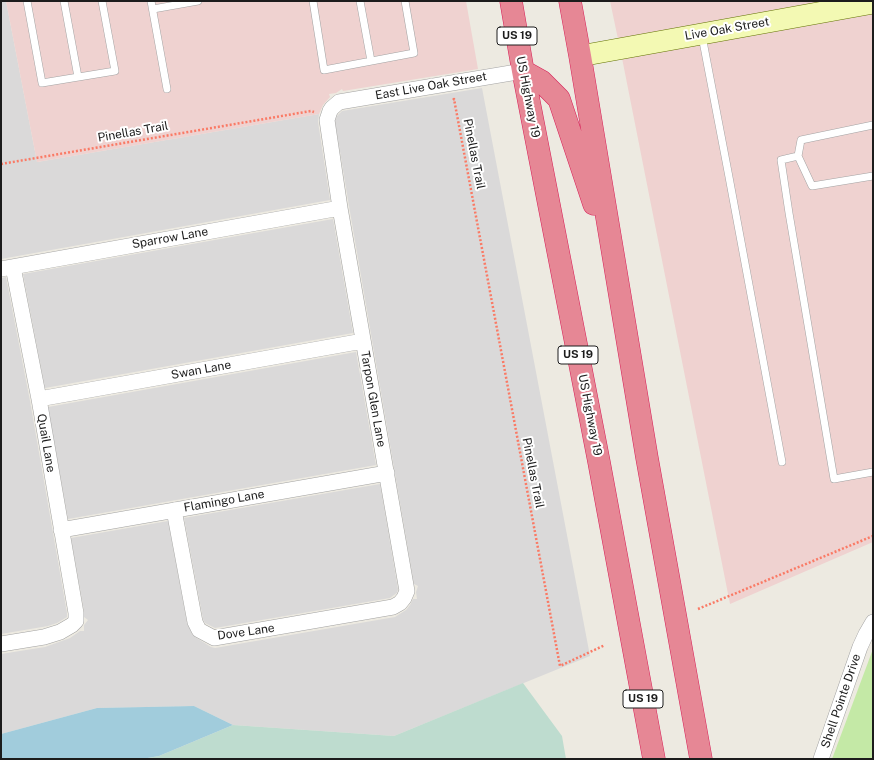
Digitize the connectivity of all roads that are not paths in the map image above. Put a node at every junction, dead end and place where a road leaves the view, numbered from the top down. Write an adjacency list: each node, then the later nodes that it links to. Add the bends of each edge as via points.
1 (27, 1): 17 (lane, via 42,83)
2 (64, 1): 17 (lane)
3 (102, 1): 17 (lane, via 114,71)
4 (151, 1): 12 (lane)
5 (198, 1): 12 (lane)
6 (312, 1): 15 (lane, via 324,70)
7 (360, 1): 15 (lane)
8 (405, 1): 15 (lane, via 414,53)
9 (510, 1): 16 (highway, US Highway 19 / US 19)
10 (570, 1): 14 (highway)
11 (873, 3): 13 (street, Live Oak Street)
12 (153, 9): 18 (lane)
13 (701, 34): 14 (street, Live Oak Street); 28 (lane)
14 (580, 56): 25 (highway)
15 (371, 61)
16 (523, 71): 19 (street, East Live Oak Street, via 339,102 332,108); 25 (highway, via 541,81 559,99); 36 (highway, US Highway 19 / US 19)
17 (78, 77)
18 (168, 89)
19 (326, 120): 23 (street, Tarpon Glen Lane)
20 (873, 125): 21 (lane, via 802,140)
21 (798, 156): 22 (lane, via 812,186); 29 (lane, via 781,160 834,479)
22 (873, 176)
23 (340, 208): 24 (street, Sparrow Lane); 26 (street, Tarpon Glen Lane)
24 (7, 268): 27 (street, Quail Lane)
25 (615, 268): 37 (highway)
26 (363, 341): 27 (street, Swan Lane); 30 (street, Tarpon Glen Lane)
27 (39, 399): 32 (street, Quail Lane)
28 (782, 462)
29 (873, 472)
30 (386, 473): 31 (street, Flamingo Lane); 33 (street, Tarpon Glen Lane)
31 (174, 510): 32 (street, Flamingo Lane); 33 (street, Dove Lane, via 195,622 199,630 214,638 393,607 400,604)
32 (61, 530): 35 (street, Quail Lane, via 76,621 51,635)
33 (407, 591)
34 (873, 622): 38 (street, Shell Pointe Drive, via 860,647)
35 (1, 644)
36 (654, 759)
37 (701, 759)
38 (821, 759)

